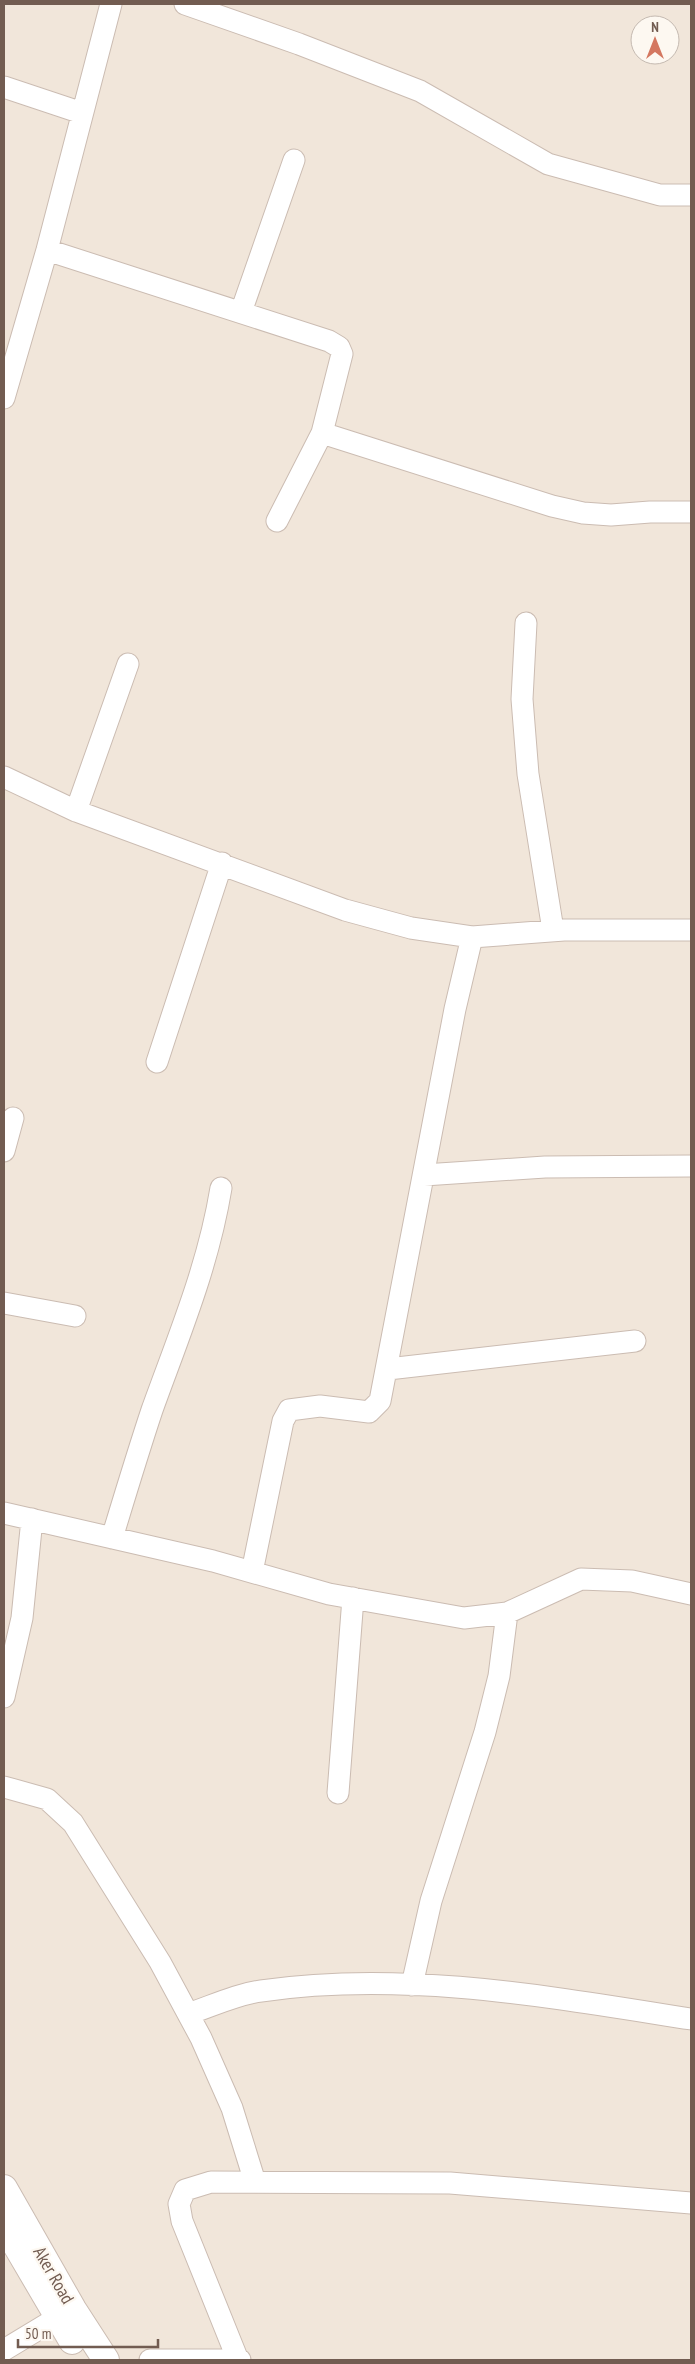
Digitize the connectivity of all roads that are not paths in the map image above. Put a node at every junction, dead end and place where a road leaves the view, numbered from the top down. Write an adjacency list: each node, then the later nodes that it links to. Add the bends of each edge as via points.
1 (111, 4): 4 (street)
2 (185, 4): 6 (street, via 420,91 548,164 660,195)
3 (4, 88): 4 (street)
4 (82, 113): 7 (street)
5 (294, 160): 8 (street)
6 (691, 195)
7 (46, 250): 8 (street); 9 (street)
8 (240, 312): 10 (street, via 329,341 341,350)
9 (4, 398)
10 (322, 433): 11 (street, via 583,513); 12 (street)
11 (691, 512)
12 (277, 521)
13 (526, 622): 18 (street, via 522,699 528,774)
14 (128, 664): 16 (street)
15 (4, 777): 16 (street)
16 (76, 811): 17 (street)
17 (222, 864): 20 (street, via 345,910 411,928); 21 (street)
18 (553, 930): 19 (street); 20 (street)
19 (691, 930)
20 (472, 937): 25 (street)
21 (158, 1062)
22 (13, 1118): 23 (street)
23 (4, 1151)
24 (691, 1166): 25 (street, via 545,1167)
25 (424, 1175): 30 (street)
26 (221, 1188): 33 (street, via 214,1233)
27 (4, 1303): 28 (street)
28 (75, 1316)
29 (635, 1342): 30 (street)
30 (388, 1369): 34 (street, via 380,1401 370,1412 320,1406 289,1410 283,1420)
31 (4, 1513): 32 (street)
32 (32, 1519): 33 (street); 38 (street, via 22,1618)
33 (112, 1538): 34 (street)
34 (252, 1572): 36 (street)
35 (691, 1594): 37 (street, via 632,1581 582,1579)
36 (353, 1598): 37 (street, via 464,1618); 40 (street)
37 (507, 1613): 41 (street, via 499,1676 485,1732 432,1901)
38 (4, 1697)
39 (4, 1787): 42 (street, via 48,1799 73,1823 160,1962)
40 (338, 1793)
41 (412, 1985): 42 (street, via 355,1982 259,1991); 43 (street, via 451,1986)
42 (188, 2014): 44 (street, via 202,2038 232,2108)
43 (691, 2019)
44 (255, 2182): 46 (street, via 450,2183); 53 (street, via 211,2182 185,2190 179,2204 182,2221)
45 (4, 2188): 51 (street, Aker Road)
46 (691, 2202)
47 (4, 2225): 48 (street, Aker Road)
48 (57, 2318): 49 (street); 50 (street, Aker Road)
49 (4, 2350)
50 (85, 2360)
51 (106, 2360)
52 (150, 2360): 53 (street)
53 (239, 2360)

